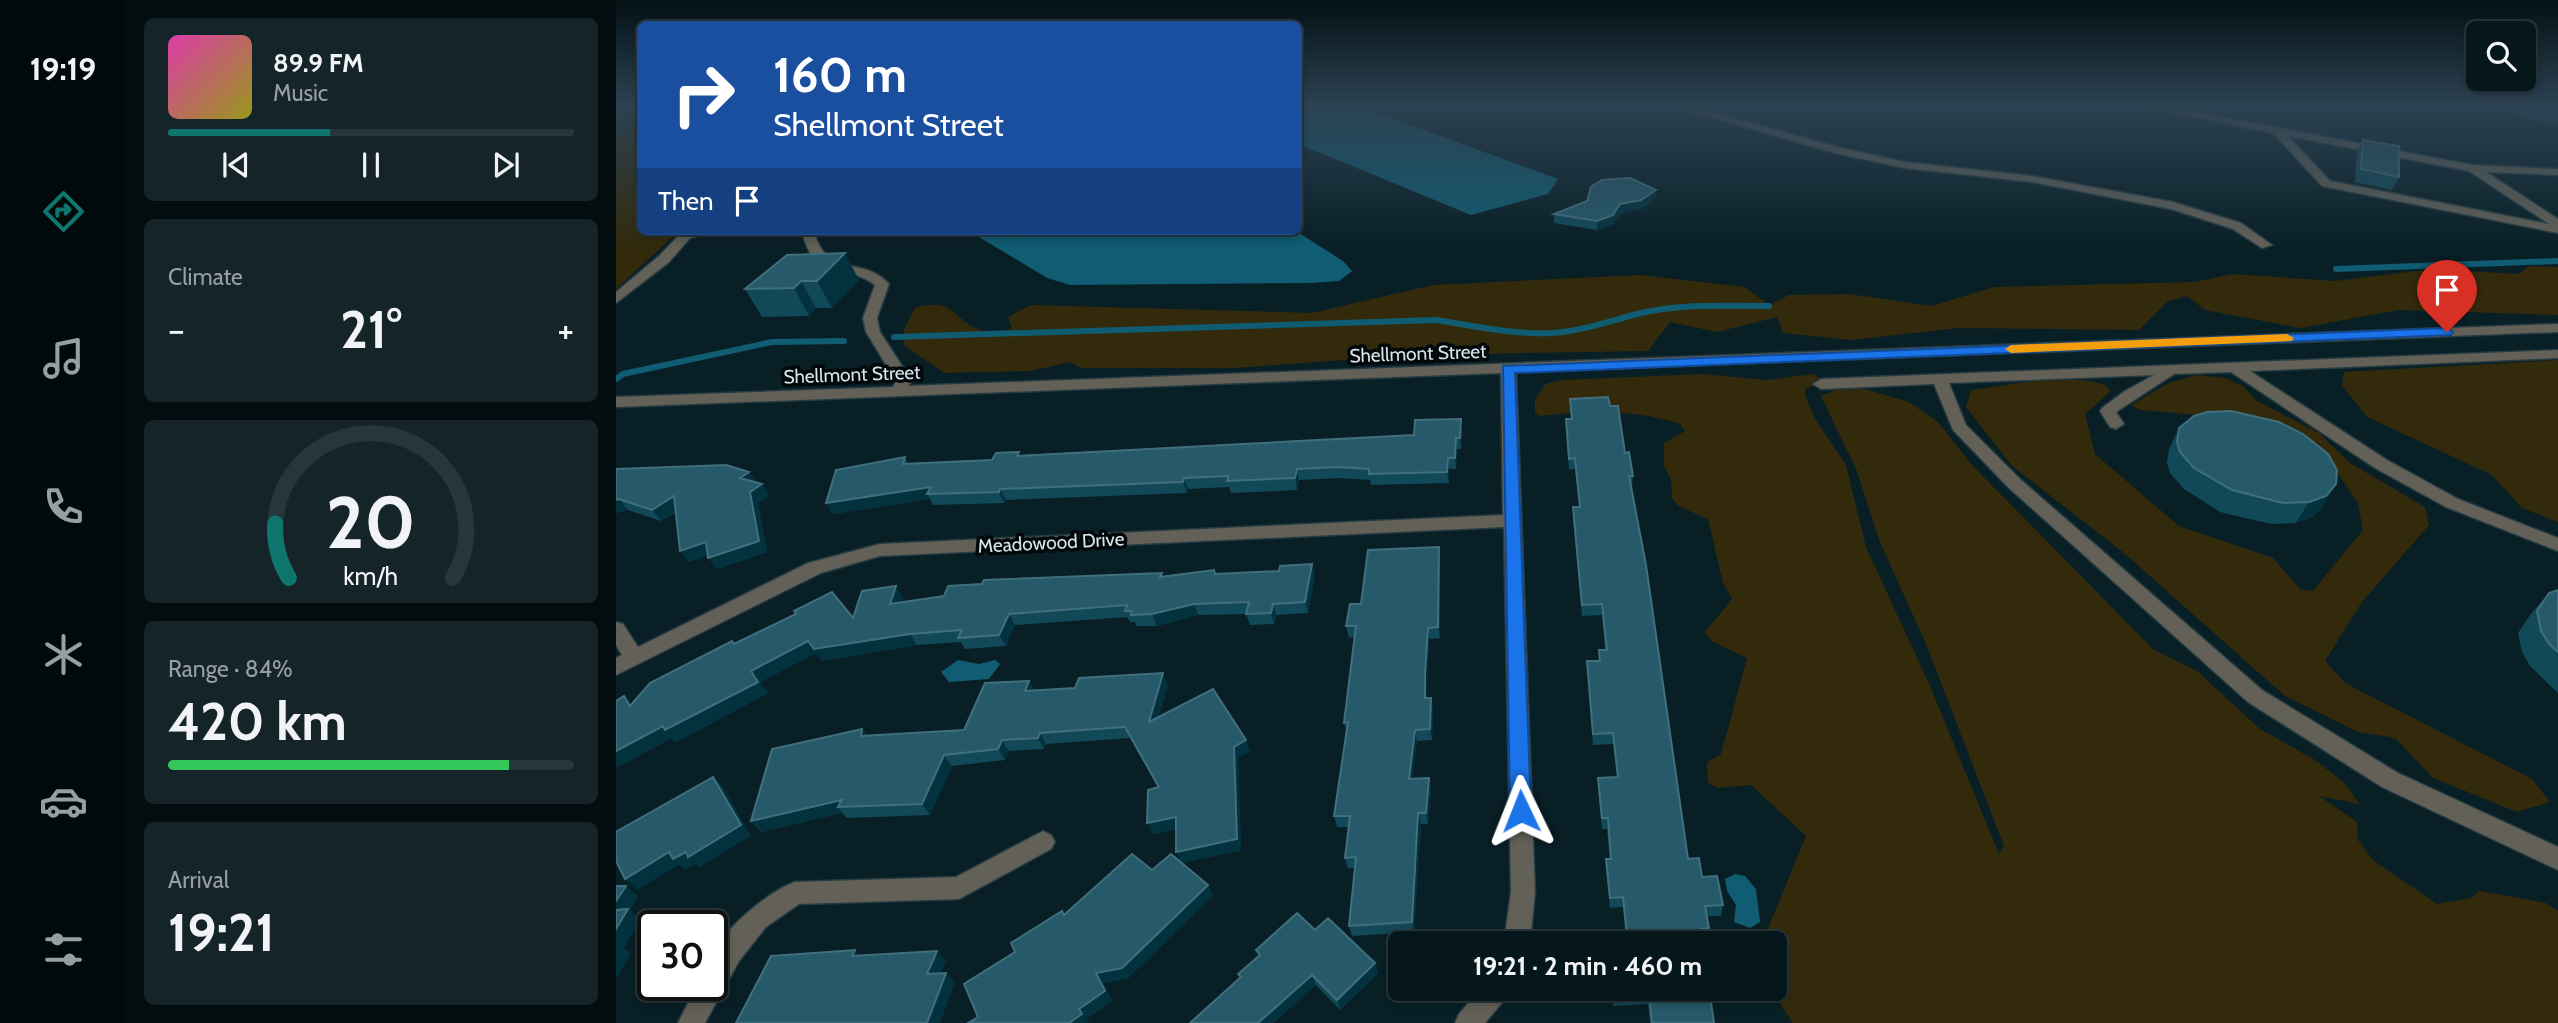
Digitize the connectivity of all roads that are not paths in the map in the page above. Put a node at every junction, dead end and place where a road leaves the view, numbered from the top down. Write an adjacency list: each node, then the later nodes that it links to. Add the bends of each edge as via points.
1 (1843, 152): 9 (street, via 2032,179 2173,206 2237,226)
2 (2296, 152): 6 (street, via 2326,184)
3 (2386, 152): 4 (street)
4 (2472, 168): 5 (street); 6 (street)
5 (2558, 172)
6 (2558, 227)
7 (686, 235): 10 (street)
8 (809, 235): 18 (street, via 812,248 830,265 865,271 882,284 870,318 873,332 904,381)
9 (2266, 245)
10 (616, 299)
11 (2558, 328): 14 (street, Shellmont Street)
12 (2558, 354): 13 (street)
13 (2235, 368): 15 (street); 22 (street, via 2381,464 2452,503)
14 (1508, 369): 18 (street, Shellmont Street); 21 (street)
15 (2173, 371): 16 (street); 20 (street, via 2108,411)
16 (1940, 382): 17 (street); 27 (street, via 1959,427 2015,484 2255,696 2390,780)
17 (1821, 384)
18 (898, 391): 19 (street, Shellmont Street)
19 (616, 402)
20 (2116, 424)
21 (1512, 521): 24 (street, Meadowood Drive, via 880,550 815,568); 28 (street, via 1523,892)
22 (2558, 545)
23 (616, 629): 24 (street)
24 (635, 658): 25 (street, Meadowood Drive)
25 (616, 667)
26 (1043, 842): 29 (street, via 959,888 795,893 757,919)
27 (2558, 859)
28 (1518, 931)
29 (728, 956)
30 (703, 1001): 32 (street)
31 (1487, 1001): 33 (street)
32 (691, 1023)
33 (1468, 1023)

